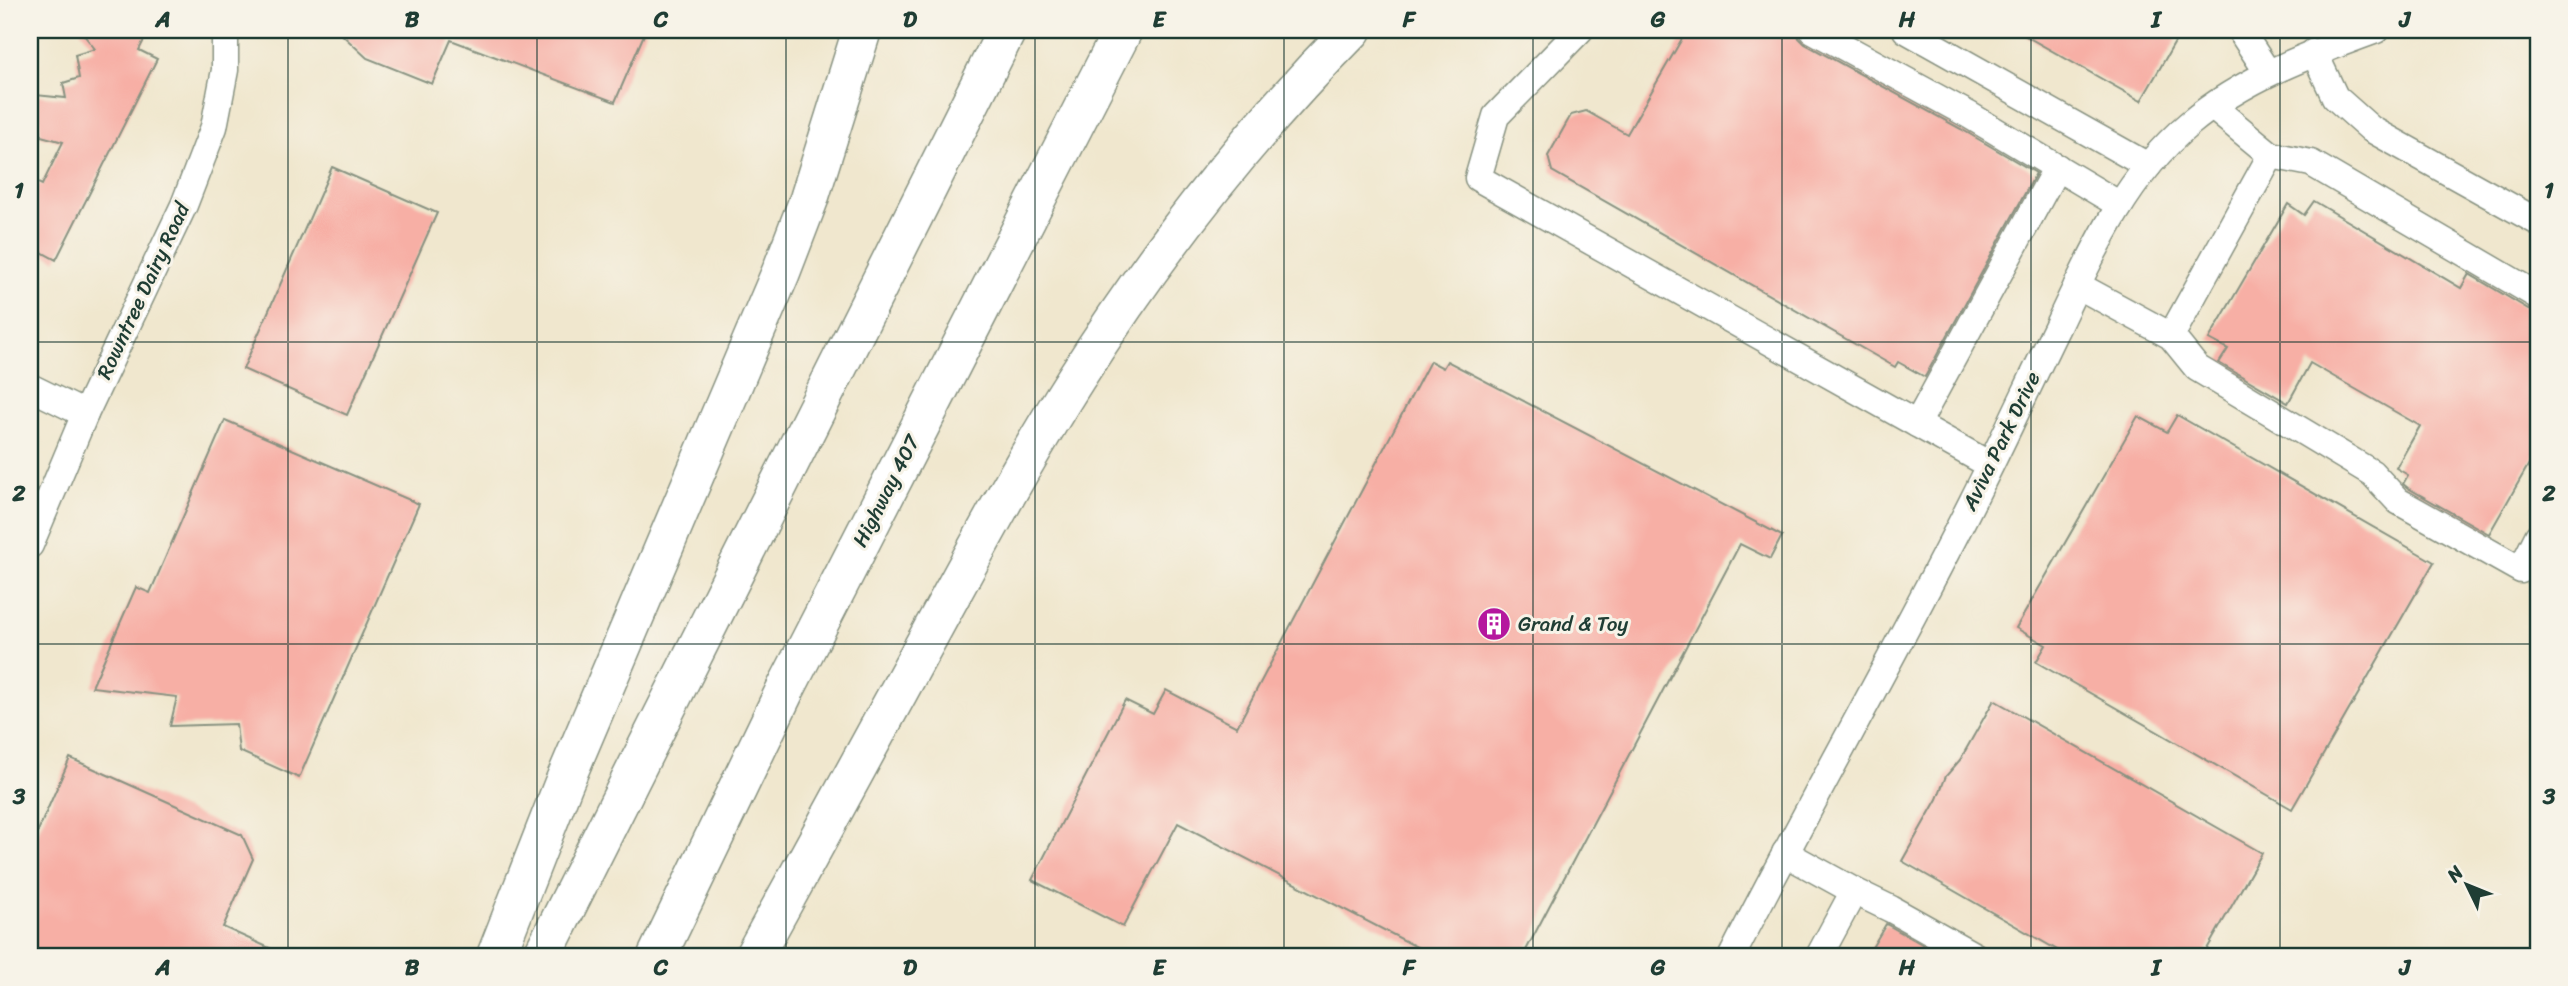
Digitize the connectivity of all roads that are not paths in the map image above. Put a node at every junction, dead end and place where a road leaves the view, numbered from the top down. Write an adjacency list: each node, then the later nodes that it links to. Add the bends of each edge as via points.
1 (225, 30): 25 (street, Rowntree Dairy Road, via 225,70 214,127 184,205)
2 (862, 30): 32 (highway, via 781,272 563,785)
3 (1005, 30): 33 (highway)
4 (1123, 30): 22 (highway, Highway 407)
5 (1149, 30): 22 (highway)
6 (1352, 30): 35 (highway, via 1284,102 1209,193 1075,379)
7 (1580, 30): 26 (street, via 1496,116 1478,178)
8 (1813, 30): 17 (street)
9 (1906, 30): 16 (street)
10 (2240, 30): 13 (street)
11 (2376, 30): 12 (street, Aviva Park Drive)
12 (2314, 52): 13 (street, Aviva Park Drive); 19 (street, via 2335,97 2371,129)
13 (2268, 73): 14 (street, Aviva Park Drive)
14 (2213, 107): 15 (street); 16 (street, Aviva Park Drive, via 2189,124)
15 (2271, 155): 21 (street, via 2311,163); 23 (street)
16 (2148, 166): 18 (street, Aviva Park Drive)
17 (2057, 167): 18 (street); 26 (street)
18 (2120, 205): 20 (street, Aviva Park Drive)
19 (2538, 222)
20 (2077, 285): 23 (street); 27 (street, Aviva Park Drive)
21 (2538, 296)
22 (974, 318): 34 (highway, Highway 407, via 785,690)
23 (2171, 336): 28 (street, via 2197,368 2372,473 2398,501 2521,570)
24 (30, 387): 25 (street)
25 (85, 414): 29 (street, Rowntree Dairy Road)
26 (1917, 424): 27 (street)
27 (1990, 465): 30 (street, Aviva Park Drive)
28 (2538, 536)
29 (30, 545)
30 (1786, 853): 31 (street); 36 (street, Aviva Park Drive)
31 (1854, 891): 37 (street); 38 (street)
32 (496, 956)
33 (541, 956)
34 (657, 956)
35 (754, 956)
36 (1731, 956)
37 (1819, 956)
38 (1975, 956)

